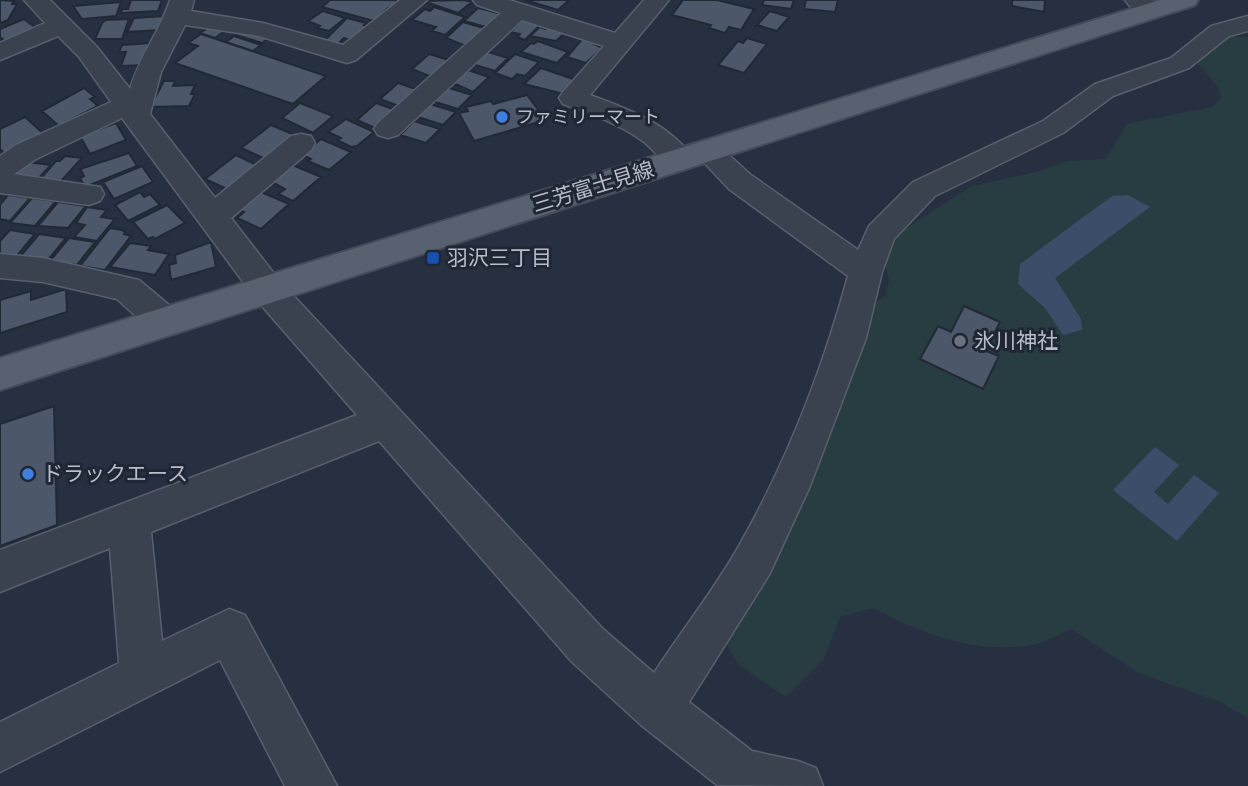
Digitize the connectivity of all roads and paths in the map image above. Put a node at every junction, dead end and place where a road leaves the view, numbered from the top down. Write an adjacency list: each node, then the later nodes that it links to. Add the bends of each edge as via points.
1 (36, 0): 9 (street)
2 (415, 0): 7 (street, via 347,55)
3 (657, 0): 10 (street)
4 (1186, 0): 6 (main road, 三芳富士見線)
5 (506, 5): 10 (street); 13 (street)
6 (1144, 5): 15 (main road, 三芳富士見線)
7 (180, 8): 12 (street)
8 (1248, 23): 21 (street, via 1220,31 1180,63 1104,90 1053,127 924,189 880,233)
9 (61, 25): 11 (street); 12 (street, via 88,52)
10 (619, 43): 15 (street, via 573,98 630,120)
11 (0, 52)
12 (131, 111): 16 (street, via 26,152); 19 (street)
13 (388, 129)
14 (301, 143): 19 (street)
15 (693, 155): 21 (street, via 740,182); 22 (main road, 三芳富士見線)
16 (0, 170)
17 (0, 183): 18 (street)
18 (89, 194)
19 (212, 217): 22 (street)
20 (0, 266): 23 (street, via 43,270 127,289)
21 (866, 272): 29 (street, via 849,338 790,486 754,560)
22 (267, 289): 23 (main road, 三芳富士見線); 25 (street)
23 (164, 321): 24 (main road, 三芳富士見線)
24 (0, 374)
25 (386, 421): 26 (street); 29 (street, via 588,646)
26 (129, 522): 27 (street); 28 (street)
27 (0, 571)
28 (142, 675): 30 (street); 32 (street, via 229,631)
29 (658, 708): 31 (street)
30 (0, 748)
31 (746, 782): 33 (street)
32 (312, 786)
33 (798, 786)

